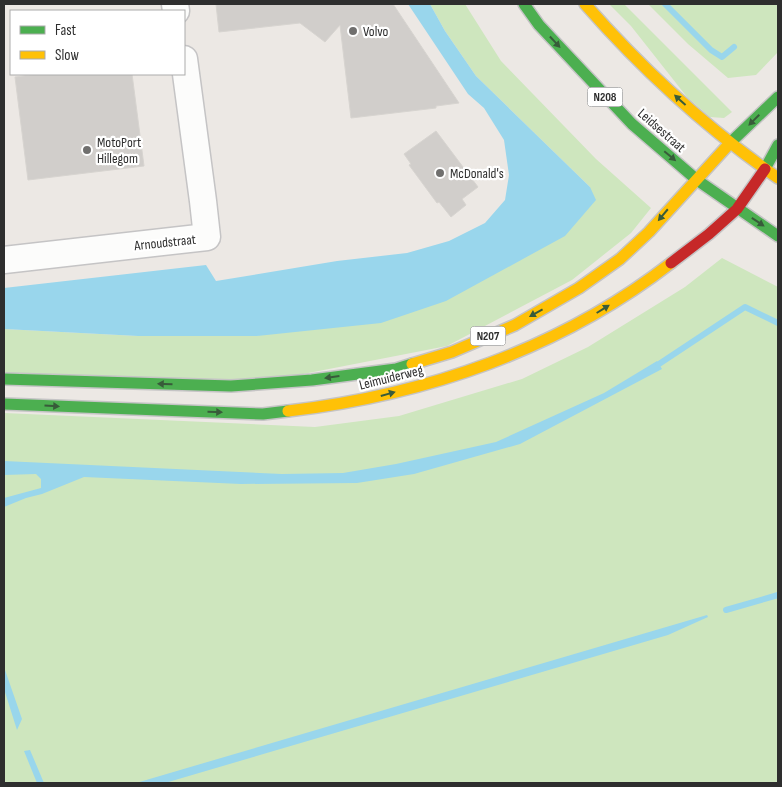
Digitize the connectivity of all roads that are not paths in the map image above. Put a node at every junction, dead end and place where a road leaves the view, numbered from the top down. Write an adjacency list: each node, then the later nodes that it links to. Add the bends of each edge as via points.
1 (524, 4): 9 (main road, Leidsestraat / N208, one-way to 9, via 539,25 632,124)
2 (586, 4): 5 (main road, one-way to 2, via 630,54)
3 (185, 66): 12 (street, Arnoudstraat, via 207,237)
4 (778, 98): 5 (main road, one-way to 5)
5 (730, 143): 7 (main road); 9 (main road, N207)
6 (778, 145): 7 (main road)
7 (765, 168): 8 (main road); 10 (main road, N207)
8 (778, 178)
9 (697, 180): 10 (main road, Leidsestraat / N208); 13 (main road, Leimuiderweg / N207, one-way to 13, via 620,259 579,288 515,324 452,352 396,369 231,386)
10 (737, 208): 11 (main road, Leidsestraat / N208, one-way to 11); 14 (main road, Leimuiderweg / N207, one-way to 10, via 263,414 378,397 458,375 528,349 592,315 661,271)
11 (778, 236)
12 (4, 260)
13 (4, 379)
14 (4, 404)

